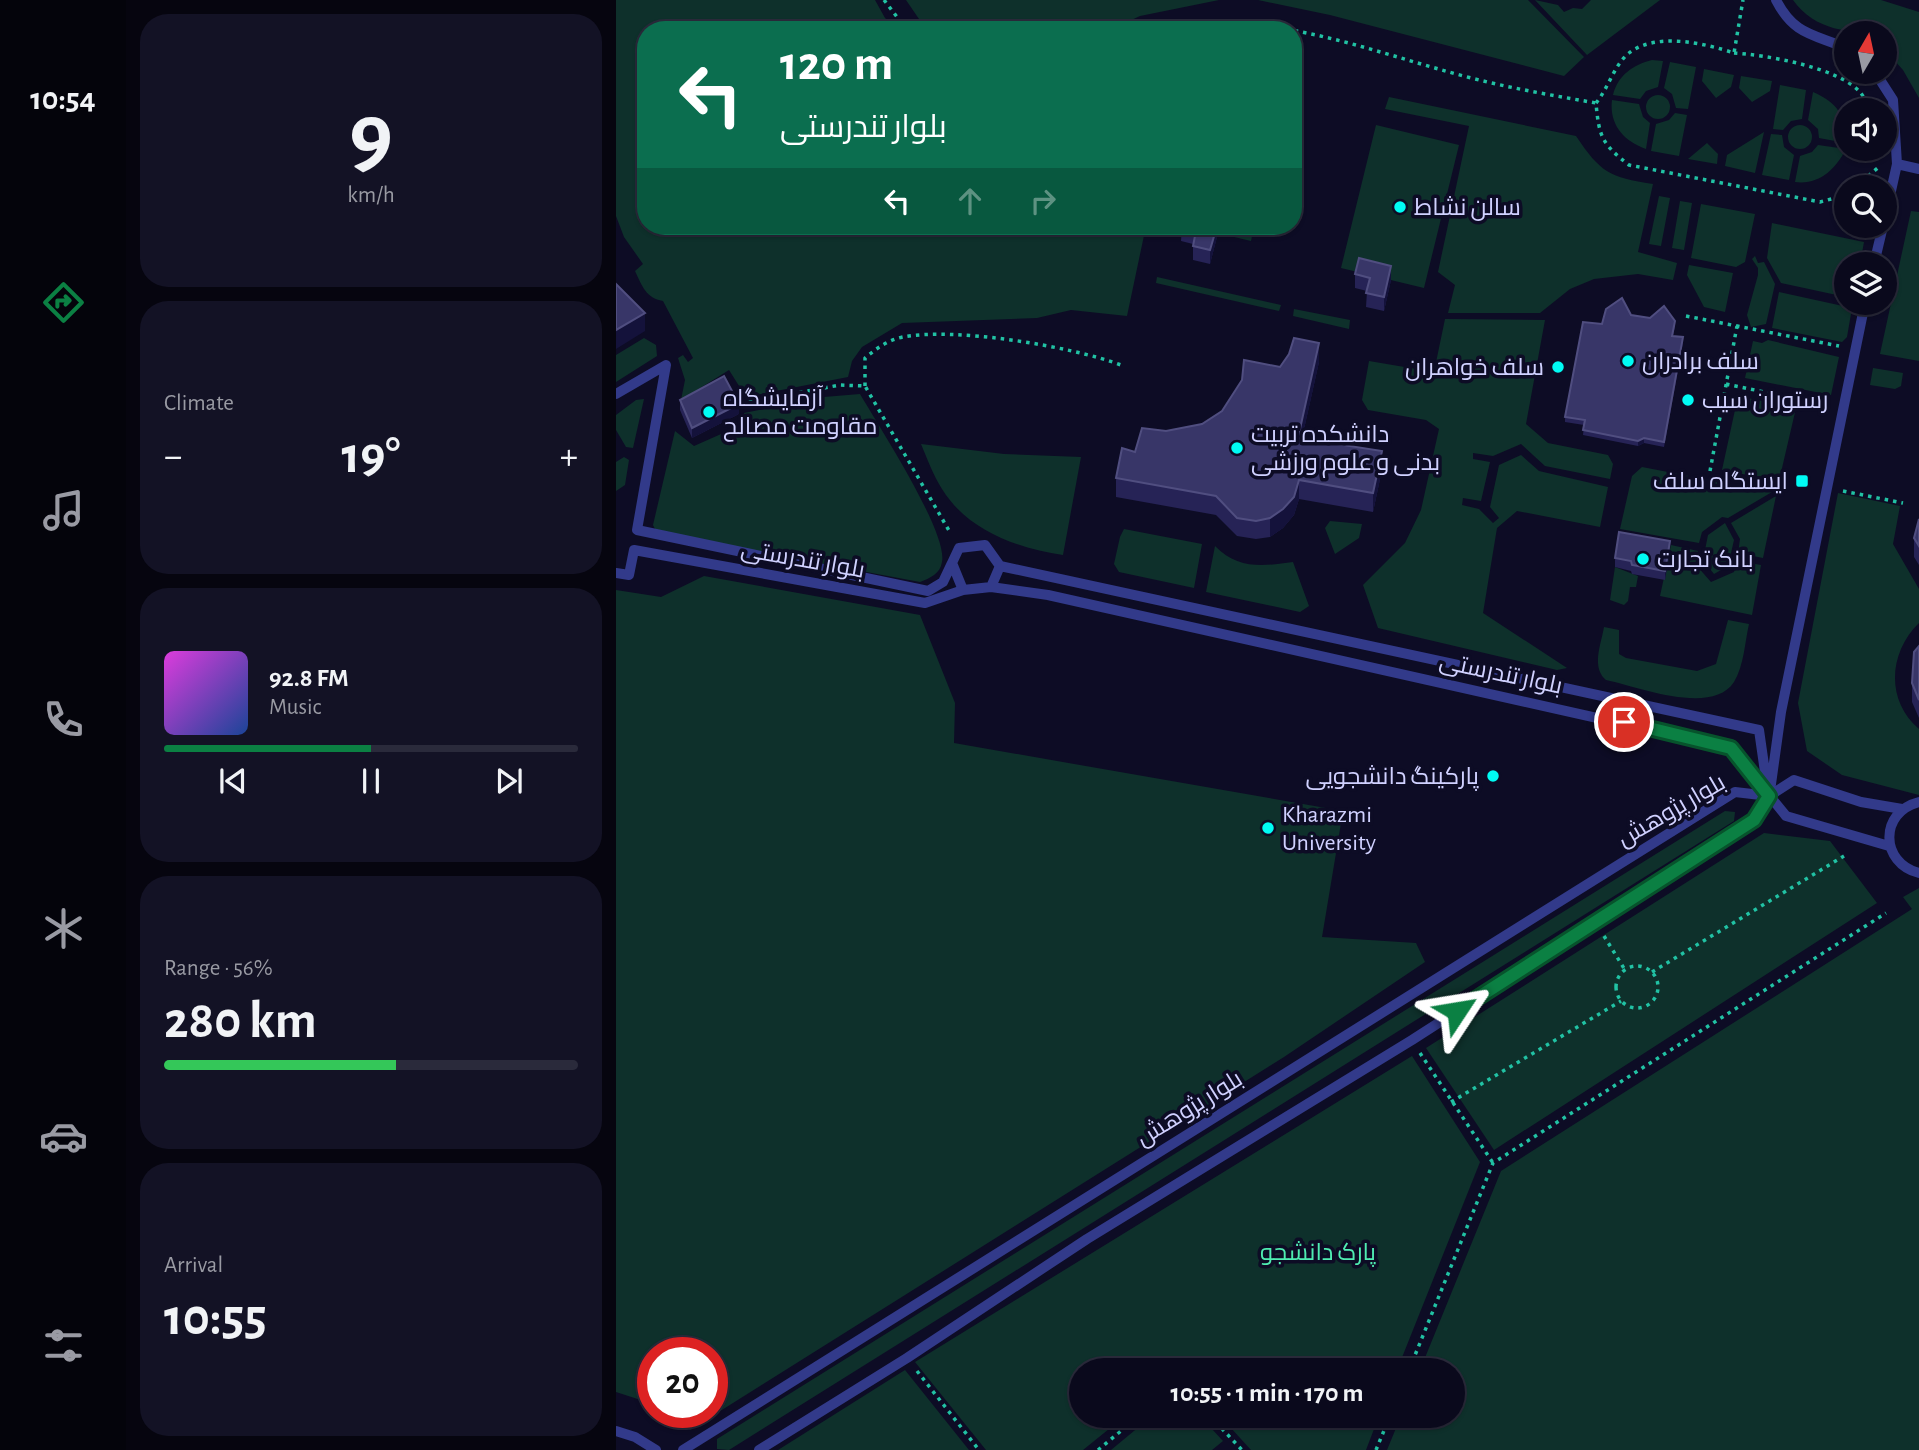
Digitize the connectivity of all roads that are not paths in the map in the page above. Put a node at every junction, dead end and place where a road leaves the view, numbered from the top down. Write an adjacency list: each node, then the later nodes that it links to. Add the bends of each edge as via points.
1 (1776, 0): 2 (lane, via 1786,20)
2 (1834, 44)
3 (1883, 84): 4 (lane, via 1893,100)
4 (1897, 164): 5 (lane); 6 (lane)
5 (1919, 169)
6 (1895, 175)
7 (1863, 315): 14 (lane, via 1781,712)
8 (616, 394): 9 (lane, بلوار تندرستی, via 666,365 637,530 928,591 943,582)
9 (952, 563): 10 (lane, via 959,548 985,545); 13 (lane)
10 (1000, 566): 12 (lane); 14 (lane, بلوار تندرستی, via 1759,730)
11 (616, 573): 13 (lane, بلوار تندرستی, via 629,575 634,550 925,603)
12 (991, 587): 13 (lane); 14 (lane, بلوار تندرستی, via 1048,595 1731,748)
13 (963, 590)
14 (1769, 796): 16 (lane, via 1794,780 1861,802); 17 (lane, via 1786,816); 21 (lane, بلوار پژوهش, via 1735,792); 22 (lane, بلوار پژوهش, via 1754,820)
15 (1919, 802): 16 (lane)
16 (1902, 809): 17 (lane, via 1890,825)
17 (1889, 846): 18 (lane, via 1899,864)
18 (1919, 873)
19 (616, 1431): 20 (lane)
20 (656, 1450)
21 (683, 1450)
22 (759, 1450)

